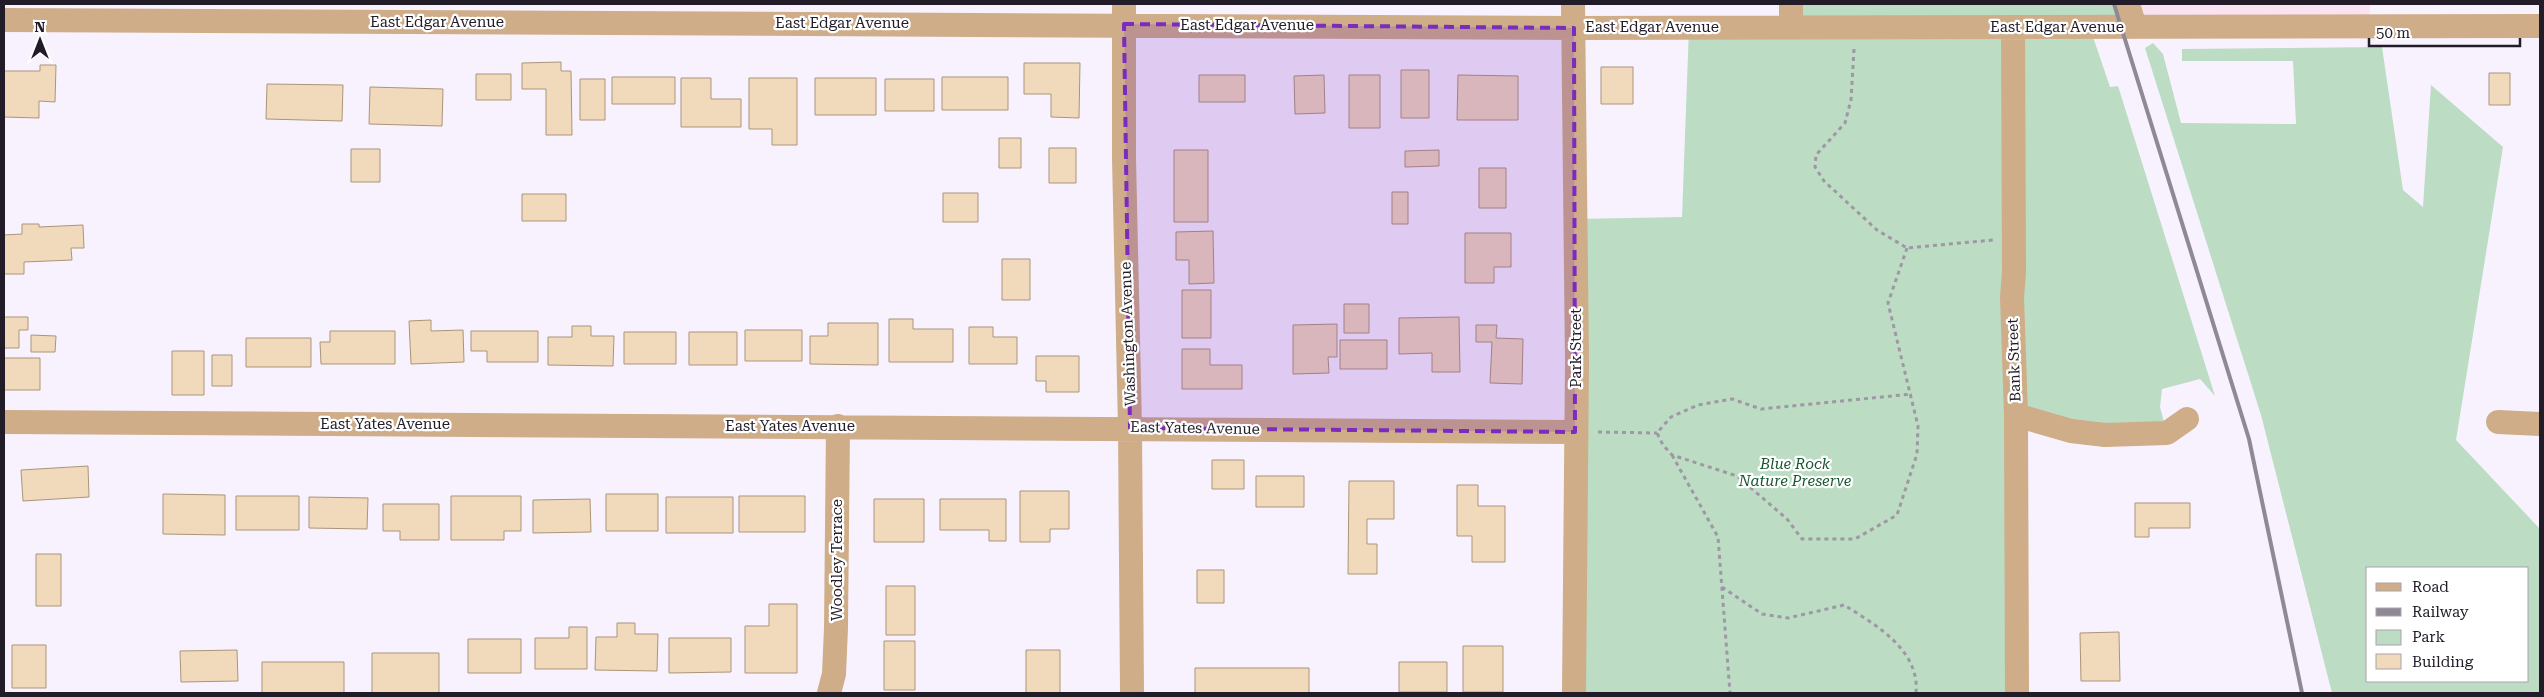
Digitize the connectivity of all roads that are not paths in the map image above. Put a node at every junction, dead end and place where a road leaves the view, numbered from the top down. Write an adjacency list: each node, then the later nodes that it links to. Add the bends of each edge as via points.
1 (1574, 4): 11 (street, Park Street)
2 (2128, 4): 10 (street)
3 (157, 12): 4 (street, East Edgar Avenue); 7 (street, East Edgar Avenue)
4 (460, 13): 5 (street, East Edgar Avenue)
5 (1124, 14): 11 (street, East Edgar Avenue); 18 (street, Washington Avenue, via 1125,262)
6 (1791, 15): 9 (street, East Edgar Avenue, via 1856,26); 11 (street, East Edgar Avenue)
7 (4, 20)
8 (2540, 26): 10 (street, East Edgar Avenue)
9 (2013, 27): 10 (street, East Edgar Avenue); 12 (street, Bank Street, via 2012,297)
10 (2134, 27)
11 (1574, 28): 19 (street, Park Street)
12 (2016, 415): 13 (street, via 2071,432 2106,434 2167,433); 23 (street, Bank Street)
13 (2187, 419)
14 (4, 422): 17 (street, East Yates Avenue)
15 (2498, 422): 16 (street)
16 (2540, 424)
17 (838, 426): 18 (street, East Yates Avenue); 20 (street, Woodley Terrace, via 836,628 834,674)
18 (1130, 428): 19 (street, East Yates Avenue); 21 (street, Washington Avenue)
19 (1576, 432): 22 (street, Park Street)
20 (829, 693)
21 (1132, 693)
22 (1574, 693)
23 (2017, 693)

